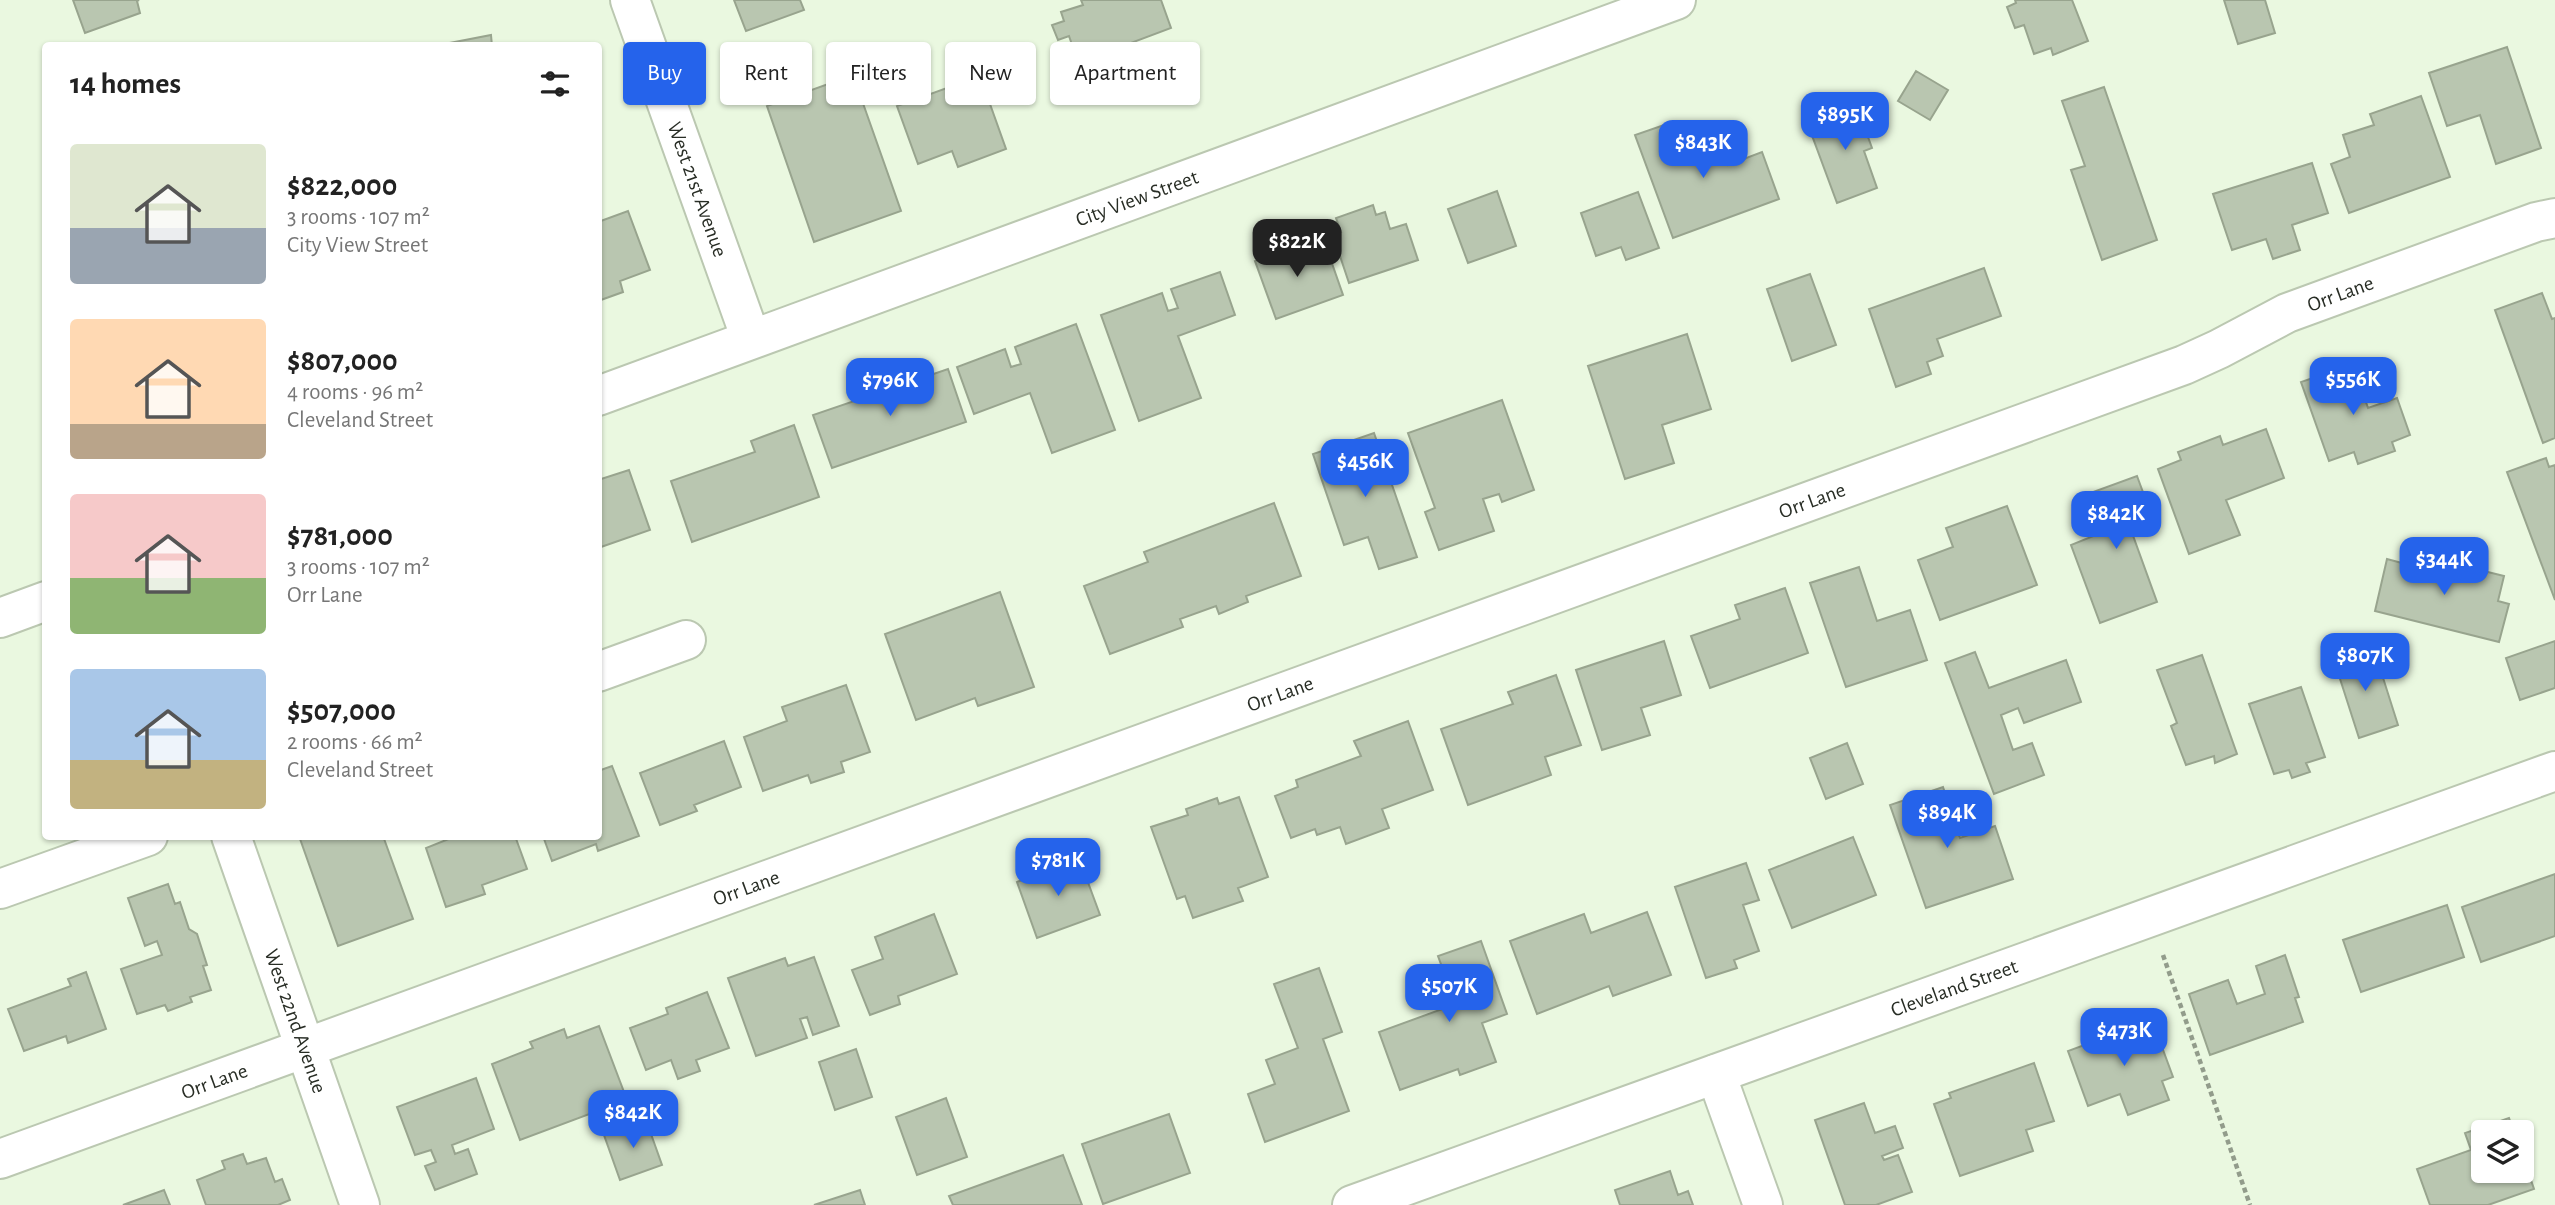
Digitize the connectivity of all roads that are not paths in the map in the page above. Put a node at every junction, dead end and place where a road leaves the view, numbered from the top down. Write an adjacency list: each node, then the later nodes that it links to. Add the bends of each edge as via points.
1 (630, 0): 4 (street, West 21st Avenue)
2 (1676, 0): 4 (street, City View Street)
3 (2555, 218): 14 (street, Orr Lane, via 2287,313 2184,365)
4 (751, 339): 5 (street, City View Street)
5 (602, 395)
6 (42, 602): 7 (street)
7 (0, 618)
8 (686, 640): 9 (street)
9 (602, 671)
10 (2555, 771): 15 (street, Cleveland Street)
11 (137, 840): 13 (street)
12 (232, 840): 14 (street, West 22nd Avenue)
13 (0, 889)
14 (304, 1047): 16 (street, Orr Lane); 17 (street, West 22nd Avenue)
15 (1716, 1074): 18 (street, Cleveland Street); 19 (street)
16 (0, 1158)
17 (360, 1205)
18 (1353, 1205)
19 (1763, 1205)

